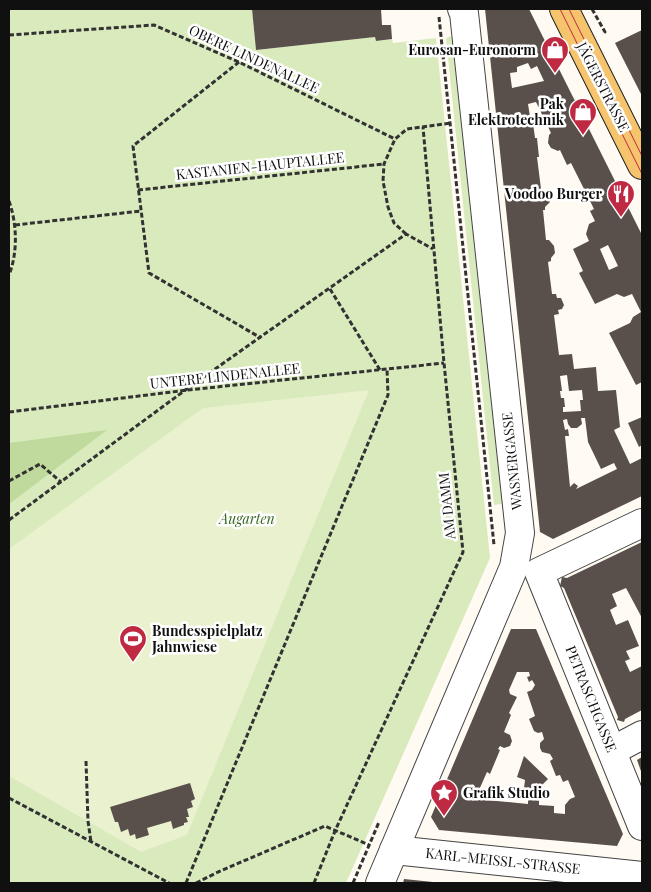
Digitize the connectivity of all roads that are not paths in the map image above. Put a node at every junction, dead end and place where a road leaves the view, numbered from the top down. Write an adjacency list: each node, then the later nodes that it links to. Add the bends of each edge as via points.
1 (564, 9): 3 (main road, JÄGERSTRASSE)
2 (457, 10): 8 (street, WASNERGASSE, via 520,533 514,566)
3 (642, 166)
4 (642, 523): 6 (street, PETRASCHGASSE, via 539,572)
5 (642, 736): 6 (street)
6 (612, 751): 7 (street, PETRASCHGASSE)
7 (642, 826)
8 (382, 847): 9 (street, KARL-MEISSL-STRASSE); 10 (street, WASNERGASSE)
9 (642, 876)
10 (380, 883)

